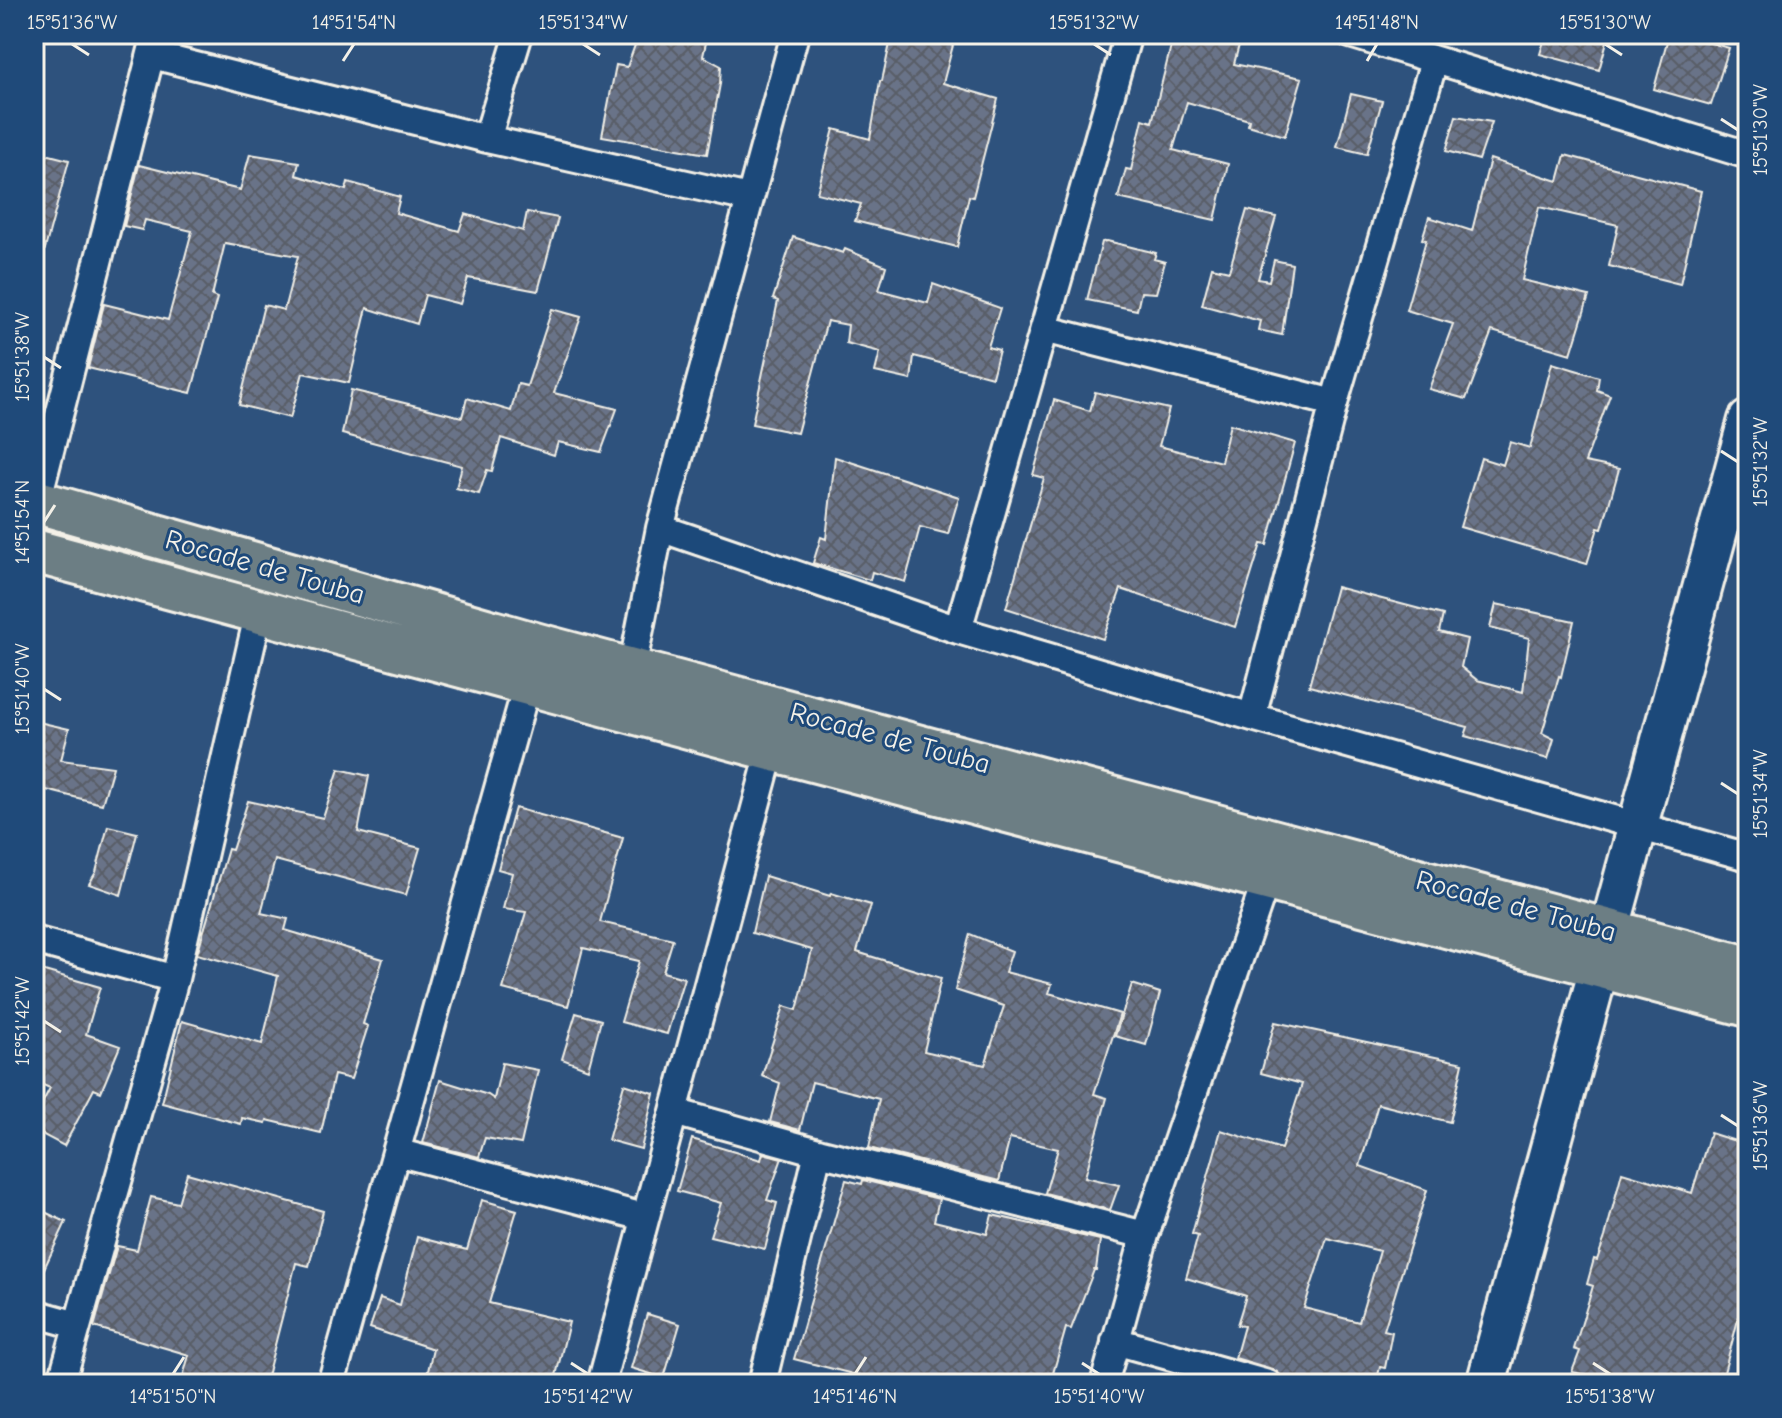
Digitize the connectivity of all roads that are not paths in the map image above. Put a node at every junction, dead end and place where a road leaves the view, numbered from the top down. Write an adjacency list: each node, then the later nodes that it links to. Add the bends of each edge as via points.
1 (519, 34): 7 (street)
2 (795, 34): 9 (street)
3 (1128, 34): 10 (street)
4 (1350, 34): 6 (street)
5 (154, 45): 7 (street); 13 (street)
6 (1434, 61): 8 (street); 11 (street)
7 (487, 139): 9 (street)
8 (1748, 155)
9 (749, 198): 15 (street)
10 (1044, 329): 11 (street); 18 (street)
11 (1334, 403): 21 (street)
12 (1748, 420): 14 (street)
13 (36, 502): 19 (main road, Rocade de Touba)
14 (1737, 505): 23 (street)
15 (660, 528): 18 (street); 20 (street)
16 (34, 551): 17 (main road, Rocade de Touba)
17 (259, 611): 19 (main road, Rocade de Touba); 29 (street)
18 (958, 630): 21 (street)
19 (533, 663): 20 (main road, Rocade de Touba); 22 (main road, Rocade de Touba); 32 (street)
20 (632, 669): 25 (main road, Rocade de Touba)
21 (1252, 717): 23 (street)
22 (771, 749): 25 (main road, Rocade de Touba); 31 (street)
23 (1638, 826): 24 (street); 27 (street)
24 (1748, 857)
25 (1274, 860): 27 (main road, Rocade de Touba); 35 (street)
26 (34, 940): 29 (street)
27 (1605, 949): 28 (main road, Rocade de Touba); 30 (main road, Rocade de Touba); 45 (street)
28 (1748, 968)
29 (175, 979): 37 (street)
30 (1748, 1005)
31 (674, 1112): 33 (street); 34 (street)
32 (396, 1152): 34 (street); 40 (street)
33 (818, 1152): 35 (street); 42 (street)
34 (644, 1217): 41 (street)
35 (1145, 1235): 38 (street)
36 (34, 1313): 37 (street)
37 (77, 1325): 39 (street)
38 (1115, 1341): 43 (street); 44 (street)
39 (61, 1384)
40 (331, 1384)
41 (601, 1384)
42 (762, 1384)
43 (1104, 1384)
44 (1268, 1384)
45 (1486, 1384)

